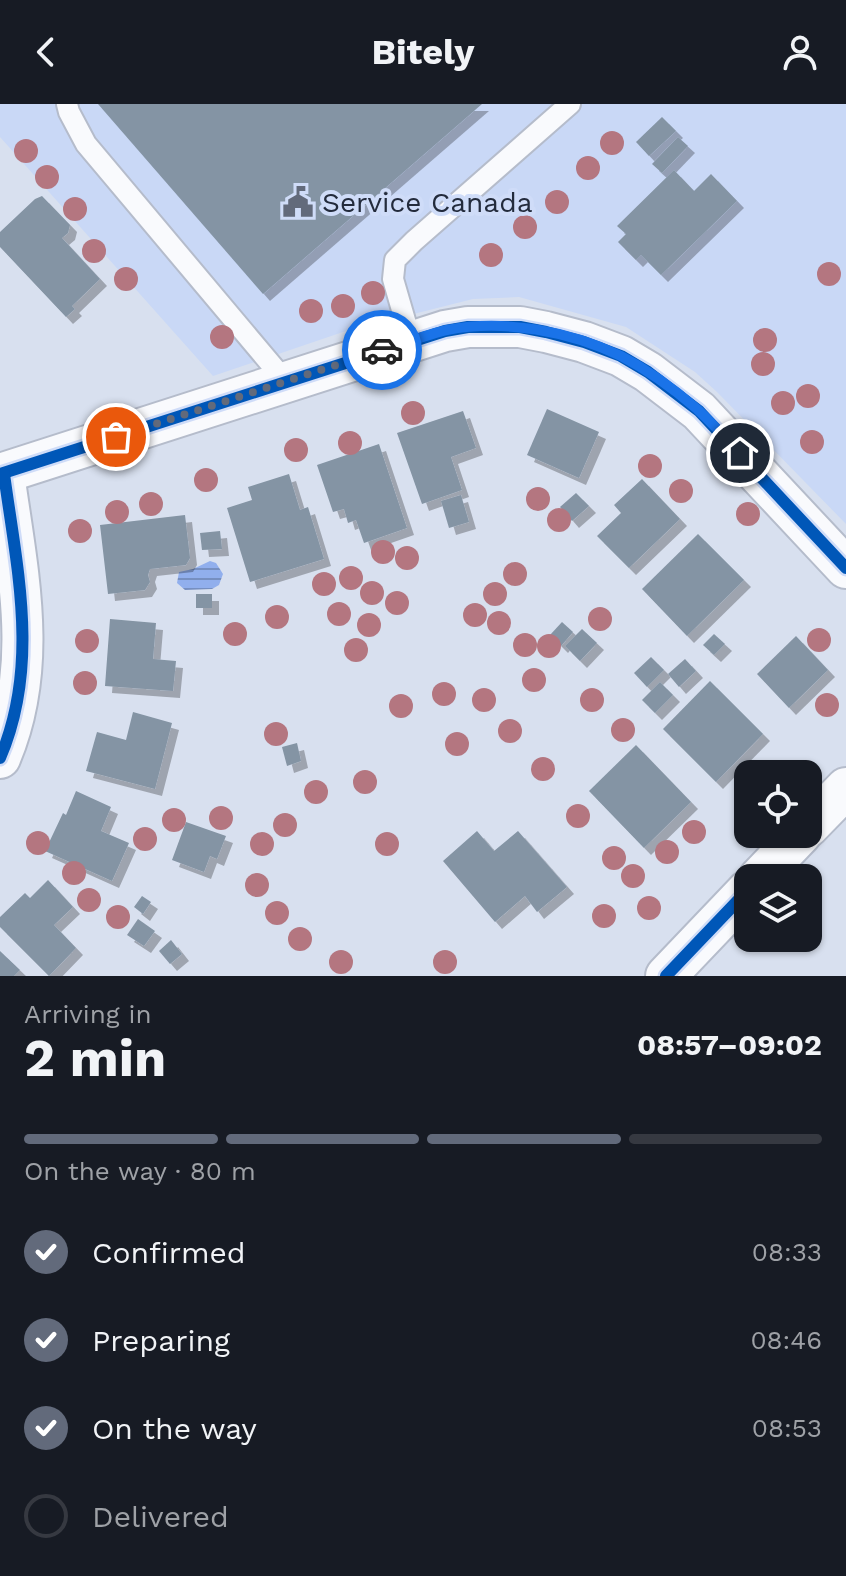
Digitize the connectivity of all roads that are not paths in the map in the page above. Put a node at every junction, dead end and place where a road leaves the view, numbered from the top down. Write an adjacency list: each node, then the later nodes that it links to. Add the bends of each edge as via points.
1 (67, 104): 4 (lane, via 86,144)
2 (570, 104): 3 (lane, via 395,260 393,279)
3 (411, 341): 4 (street); 6 (street, via 468,327 520,327 621,356 699,411)
4 (286, 382): 5 (street)
5 (2, 474): 7 (street, via 23,606 18,699)
6 (846, 568)
7 (0, 758)
8 (846, 788): 9 (street)
9 (822, 813)
10 (788, 848): 11 (street)
11 (772, 864)
12 (734, 905): 13 (street)
13 (666, 976)

